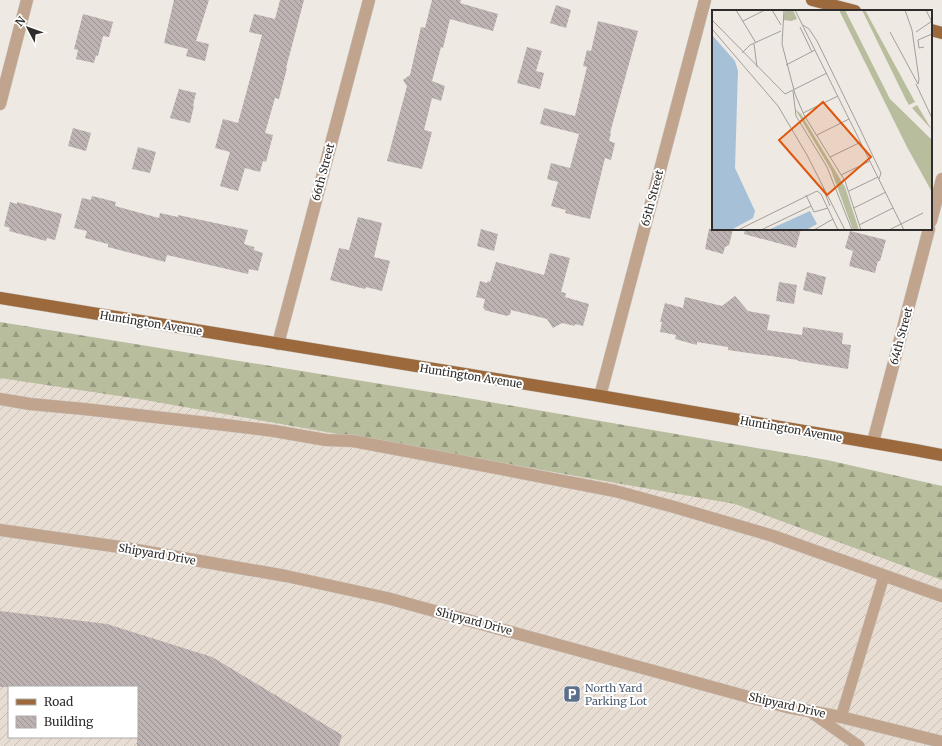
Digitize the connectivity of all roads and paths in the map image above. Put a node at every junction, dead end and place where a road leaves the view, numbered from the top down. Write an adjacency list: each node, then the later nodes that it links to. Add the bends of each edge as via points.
1 (27, 0): 8 (street)
2 (369, 0): 13 (street, 66th Street)
3 (705, 0): 14 (street, 65th Street)
4 (812, 0): 5 (main road)
5 (851, 10)
6 (932, 30): 7 (main road)
7 (942, 33)
8 (0, 104)
9 (942, 178): 10 (street)
10 (932, 216)
11 (929, 230): 16 (street, 64th Street)
12 (0, 298): 13 (main road, Huntington Avenue)
13 (278, 344): 14 (main road, Huntington Avenue)
14 (600, 396): 16 (main road, Huntington Avenue)
15 (0, 399): 19 (street, via 274,431 326,440 353,441 615,491 773,536)
16 (873, 442): 17 (main road, Huntington Avenue)
17 (942, 455)
18 (0, 530): 21 (street, Shipyard Drive, via 241,568 387,598 740,695)
19 (884, 576): 20 (street); 22 (lane)
20 (942, 596)
21 (808, 711): 22 (street, Shipyard Drive); 25 (lane)
22 (841, 717): 23 (street, Shipyard Drive)
23 (924, 738): 24 (street, Shipyard Drive); 26 (lane)
24 (942, 742)
25 (860, 746)
26 (934, 746)

